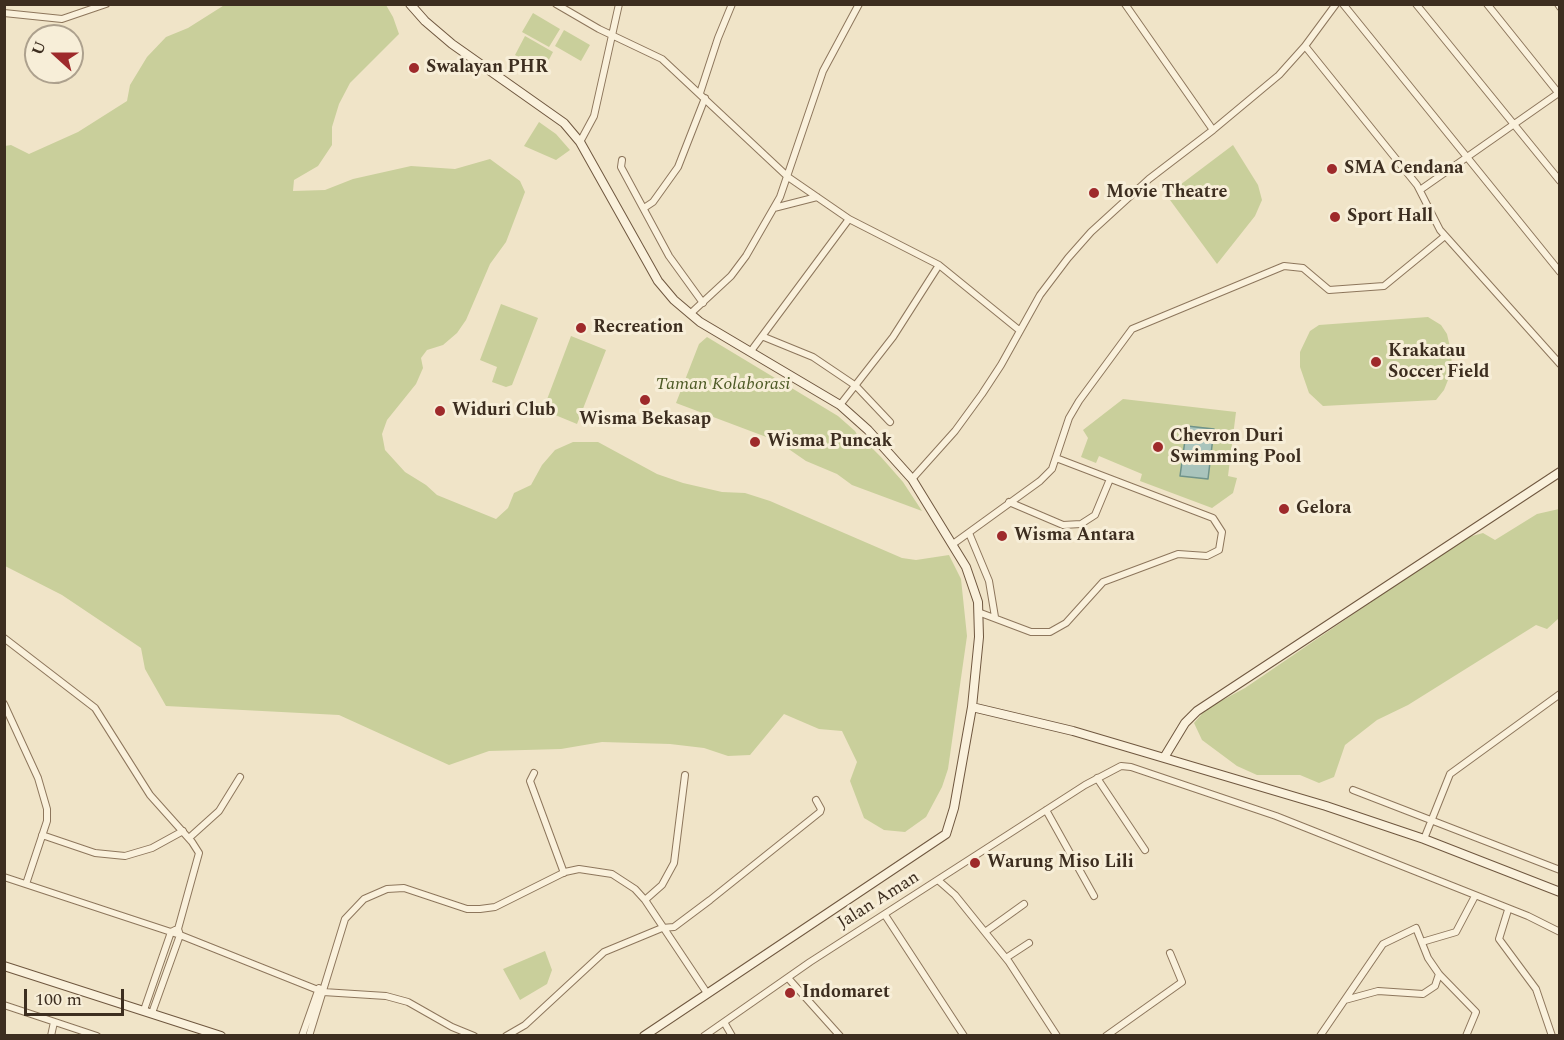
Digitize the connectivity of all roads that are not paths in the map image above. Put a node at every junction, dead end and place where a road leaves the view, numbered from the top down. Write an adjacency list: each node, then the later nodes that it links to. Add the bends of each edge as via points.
1 (106, 4): 12 (street)
2 (410, 4): 20 (street, via 452,44 552,112)
3 (556, 4): 14 (street)
4 (619, 4): 14 (street)
5 (732, 4): 17 (street, via 718,38)
6 (859, 4): 23 (street, via 823,71)
7 (1125, 4): 19 (street)
8 (1336, 4): 15 (street)
9 (1343, 4): 21 (street)
10 (1416, 4): 18 (street)
11 (1487, 4): 16 (street)
12 (85, 8): 13 (street, via 62,18)
13 (4, 14)
14 (611, 35): 17 (street, via 662,59); 20 (street, via 594,116)
15 (1305, 46): 19 (street, via 1279,75); 25 (street)
16 (1559, 93): 18 (street)
17 (703, 95): 23 (street); 27 (street, via 678,167 653,202)
18 (1514, 124): 21 (street); 24 (street)
19 (1213, 130): 35 (street, via 1149,179 1091,232 1047,286)
20 (580, 142): 34 (street, via 658,281)
21 (1466, 157): 25 (street); 32 (street)
22 (622, 160): 27 (street, via 621,167)
23 (788, 177): 26 (street); 28 (street)
24 (1560, 181)
25 (1420, 190): 30 (street)
26 (817, 197): 28 (street); 29 (street)
27 (644, 208): 33 (street, via 669,256)
28 (774, 208): 33 (street, via 746,256)
29 (849, 219): 31 (street); 36 (street)
30 (1445, 236): 38 (street); 42 (street, via 1383,286 1329,290 1303,268 1284,266 1132,329 1079,400)
31 (939, 265): 35 (street); 39 (street)
32 (1560, 272)
33 (703, 303): 34 (street)
34 (690, 314): 37 (street)
35 (1019, 330): 44 (street, via 982,394)
36 (764, 337): 37 (street); 39 (street, via 813,357)
37 (751, 351): 40 (street)
38 (1560, 364)
39 (856, 386): 40 (street); 41 (street)
40 (840, 405): 44 (street, via 868,429)
41 (890, 422)
42 (1056, 458): 45 (street); 46 (street, via 1040,481)
43 (1560, 472): 55 (street, via 1197,711)
44 (912, 479): 48 (street)
45 (1110, 479): 46 (street, via 1095,515 1081,524 1063,525); 50 (street, via 1213,518 1222,532 1219,550 1207,556 1178,554 1103,582 1066,623 1050,632 1031,632)
46 (1009, 502): 47 (street)
47 (969, 533): 48 (street); 50 (street, via 989,581)
48 (953, 544): 49 (street, via 973,583)
49 (978, 612): 50 (street); 54 (street)
50 (995, 617)
51 (4, 638): 64 (street, via 95,708 150,795)
52 (1560, 694): 63 (street, via 1454,770)
53 (4, 704): 65 (street, via 43,792 47,809)
54 (972, 707): 55 (street); 94 (street, via 954,808 941,840)
55 (1165, 756): 67 (street)
56 (534, 773): 70 (street, via 530,781)
57 (685, 775): 77 (street, via 674,863 662,885)
58 (240, 777): 66 (street, via 219,811)
59 (1097, 778): 62 (street); 68 (street); 76 (street, via 1121,766 1131,766 1276,816)
60 (1353, 790): 63 (street)
61 (816, 800): 81 (street, via 820,812 674,927)
62 (1046, 810): 72 (street); 75 (street)
63 (1431, 821): 67 (street); 69 (street)
64 (183, 831): 65 (street, via 152,848 125,856 95,853); 66 (street)
65 (42, 835): 73 (street)
66 (189, 838): 83 (street, via 199,858)
67 (1424, 839): 74 (street)
68 (1145, 850)
69 (1560, 870)
70 (564, 873): 77 (street, via 579,869 612,874); 93 (street, via 495,907 480,909 467,909 404,888 374,893 345,919)
71 (4, 877): 73 (street)
72 (939, 881): 80 (street, Jalan Aman); 84 (street, Jalan Aman)
73 (26, 884): 82 (street)
74 (1560, 892)
75 (1094, 896)
76 (1475, 896): 79 (street); 86 (street, via 1456,932)
77 (645, 900): 81 (street)
78 (1024, 904): 84 (street)
79 (1508, 910): 85 (street); 116 (street, via 1499,939 1536,989)
80 (885, 915): 92 (street, Jalan Aman); 111 (street)
81 (662, 928): 94 (street); 106 (street, via 604,952 525,1024)
82 (171, 932): 83 (street); 97 (street)
83 (179, 932): 93 (street); 97 (street)
84 (985, 932): 89 (street, Jalan Aman)
85 (1560, 933)
86 (1422, 942): 91 (street); 95 (street, via 1416,928 1383,944)
87 (1029, 943): 89 (street)
88 (1170, 953): 113 (street, via 1182,982)
89 (1006, 958): 112 (street, Jalan Aman)
90 (4, 966): 97 (street)
91 (1439, 974): 95 (street, via 1435,986 1423,994 1378,991); 115 (street, via 1476,1012)
92 (788, 978): 99 (street, Jalan Aman); 110 (street)
93 (320, 991): 103 (street); 104 (street); 105 (street, via 386,996 408,1002)
94 (707, 993): 107 (street)
95 (1345, 1000): 114 (street)
96 (4, 1005): 98 (street)
97 (148, 1012): 102 (street)
98 (54, 1022): 100 (street); 101 (street)
99 (724, 1022): 108 (street, Jalan Aman); 109 (street)
100 (51, 1035)
101 (96, 1035)
102 (221, 1035)
103 (302, 1035)
104 (309, 1035)
105 (474, 1035)
106 (506, 1035)
107 (644, 1035)
108 (704, 1035)
109 (732, 1035)
110 (840, 1035)
111 (962, 1035)
112 (1057, 1035)
113 (1106, 1035)
114 (1320, 1035)
115 (1466, 1035)
116 (1552, 1035)

